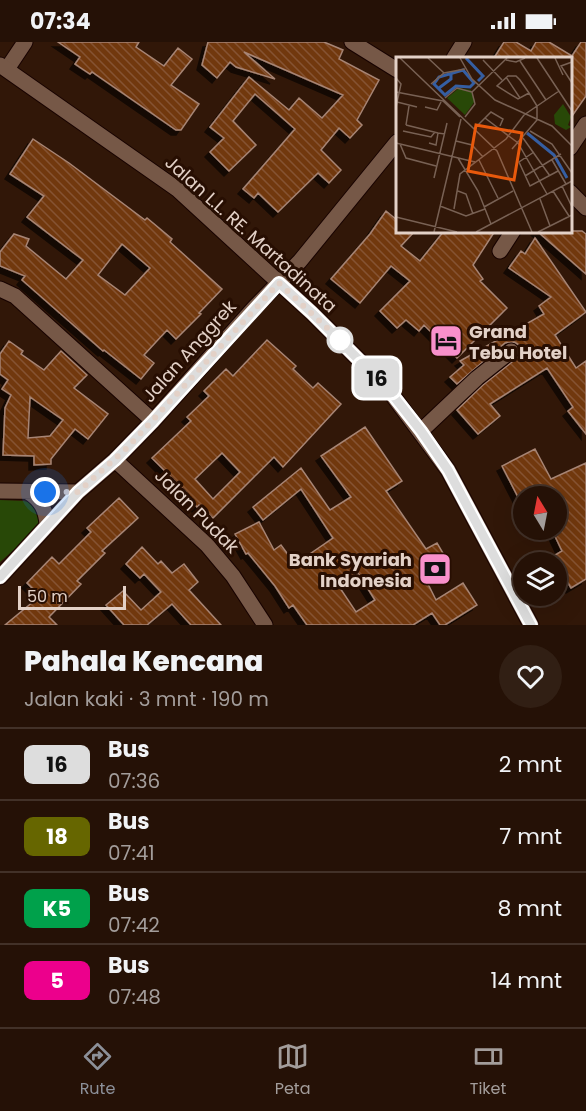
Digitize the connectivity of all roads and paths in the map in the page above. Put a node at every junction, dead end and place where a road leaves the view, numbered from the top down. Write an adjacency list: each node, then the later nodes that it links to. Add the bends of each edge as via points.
1 (25, 42): 5 (street)
2 (352, 42): 6 (street)
3 (464, 42): 4 (street)
4 (455, 57)
5 (3, 67): 14 (street, Jalan L.L. RE. Martadinata, via 177,189)
6 (396, 69)
7 (586, 124): 9 (street)
8 (396, 143): 14 (street, Jalan Anggrek)
9 (571, 146)
10 (571, 193): 11 (street)
11 (586, 208)
12 (512, 232): 13 (street)
13 (500, 251)
14 (279, 283): 17 (street, Jalan Anggrek); 18 (street, Jalan L.L. RE. Martadinata, via 388,389)
15 (0, 289): 17 (street, via 15,296)
16 (511, 351): 18 (street)
17 (153, 421): 19 (street, Jalan Anggrek)
18 (421, 431): 26 (street, Jalan L.L. RE. Martadinata, via 448,470)
19 (115, 460): 22 (street, Jalan Anggrek); 25 (street, Jalan Pudak, via 207,545)
20 (0, 491): 21 (street)
21 (28, 492): 22 (street); 23 (street, via 40,502)
22 (78, 492): 23 (street, Jalan Anggrek)
23 (47, 525): 24 (street, Jalan Anggrek)
24 (0, 577)
25 (265, 625)
26 (531, 625)

